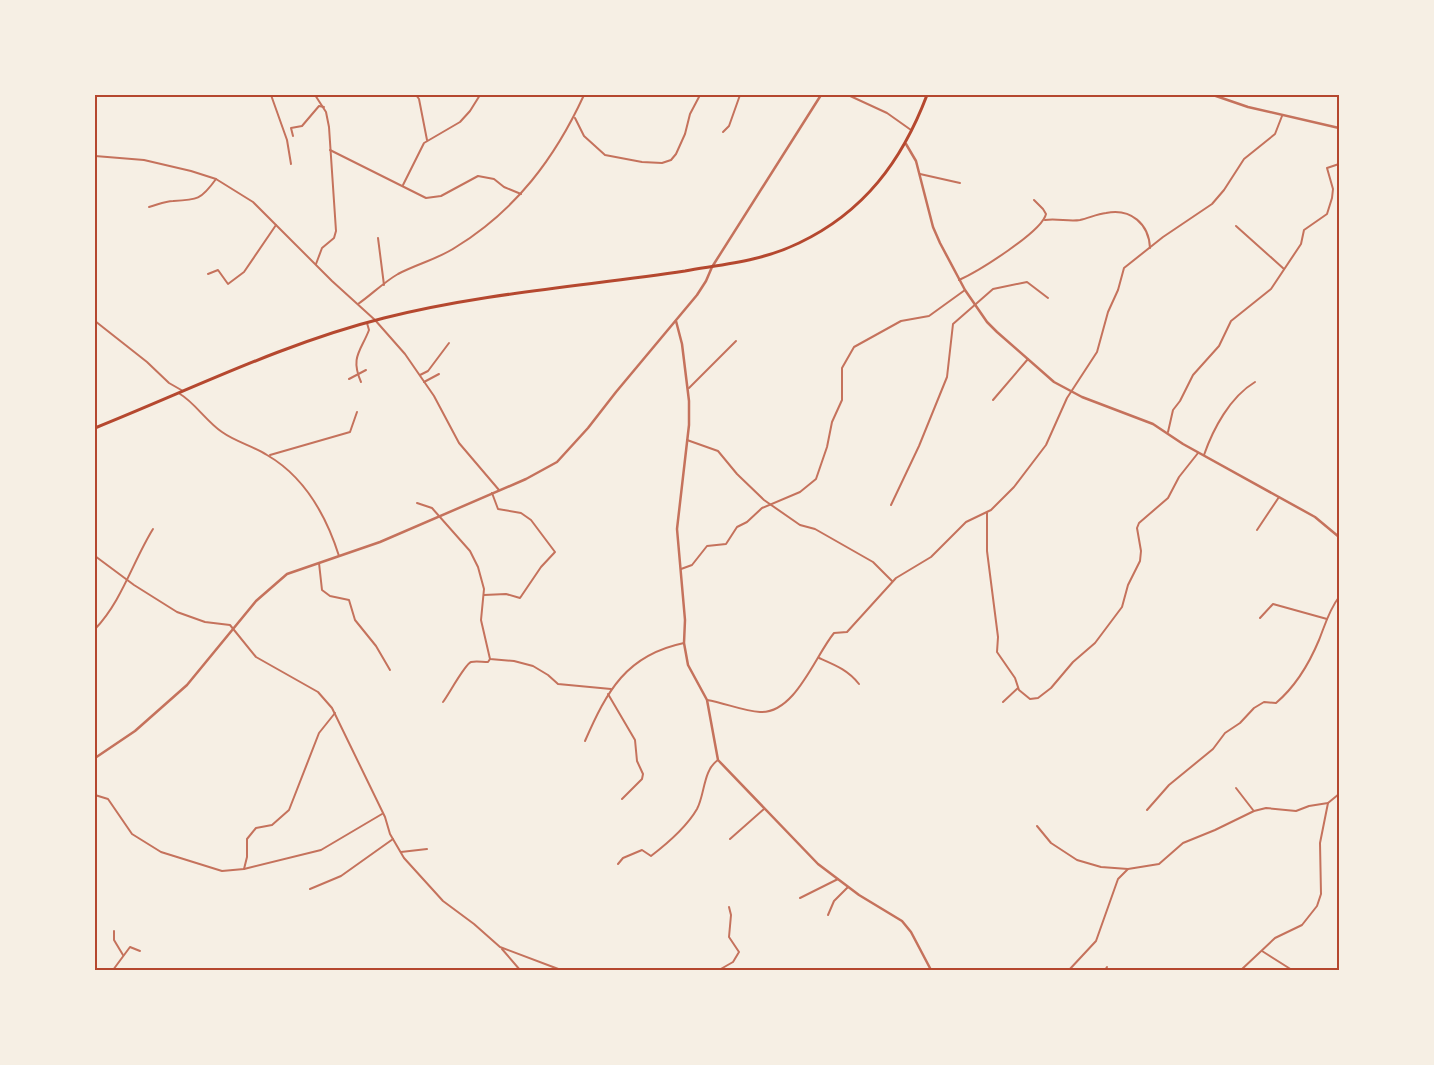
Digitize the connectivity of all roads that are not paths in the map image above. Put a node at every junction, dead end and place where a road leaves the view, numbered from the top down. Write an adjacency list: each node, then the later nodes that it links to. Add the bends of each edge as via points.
1 (271, 95): 23 (street, via 287,140)
2 (315, 95): 12 (street)
3 (416, 95): 19 (street)
4 (480, 95): 19 (street, via 460,122)
5 (584, 95): 14 (street)
6 (700, 95): 14 (street, via 676,154 671,160 662,162 605,155 584,136)
7 (740, 95): 17 (street, via 729,126)
8 (822, 95): 38 (street)
9 (848, 95): 16 (street, via 892,115)
10 (927, 95): 16 (main road)
11 (1213, 95): 13 (street)
12 (324, 107): 18 (street, via 319,106 302,126 291,128); 21 (street, via 330,127)
13 (1282, 116): 15 (street); 36 (street, via 1276,134 1244,159 1212,204)
14 (575, 118): 29 (street, via 544,167)
15 (1339, 128)
16 (912, 131): 20 (main road)
17 (723, 132)
18 (293, 136)
19 (427, 140): 28 (street)
20 (906, 144): 25 (street); 38 (main road, via 871,190 817,234 763,257)
21 (330, 150): 28 (street); 37 (street, via 336,231 334,238 322,248)
22 (95, 156): 26 (street, via 144,160)
23 (290, 164)
24 (1339, 164): 39 (street, via 1327,168 1333,189 1327,214 1306,227 1301,244)
25 (920, 174): 27 (street); 41 (street, via 933,227)
26 (216, 179): 31 (street, via 202,196 194,200 171,201); 33 (street, via 253,202)
27 (960, 183)
28 (403, 185): 29 (street, via 420,196 432,198 478,176 494,179)
29 (521, 194): 42 (street, via 457,247 398,274)
30 (1034, 200): 32 (street, via 1045,212)
31 (149, 207)
32 (1044, 220): 36 (street, via 1078,220 1108,212 1128,214 1146,227); 41 (street, via 986,266)
33 (276, 225): 37 (street); 40 (street, via 256,257 228,284 218,270)
34 (1236, 226): 39 (street)
35 (378, 238): 42 (street)
36 (1150, 248): 64 (street, via 1124,268 1097,352)
37 (316, 264): 45 (street)
38 (712, 267): 47 (main road, via 479,298); 49 (street, via 702,288)
39 (1284, 270): 69 (street, via 1265,295 1232,321 1219,346 1196,371 1173,410)
40 (208, 274)
41 (959, 280): 43 (street)
42 (384, 285): 45 (street)
43 (965, 290): 46 (street); 78 (street, via 929,316 901,321 849,351 842,368 842,400 832,422 816,479 800,492)
44 (1048, 298): 46 (street, via 1028,282 1023,282 994,289)
45 (358, 304): 47 (street)
46 (975, 305): 53 (street, via 986,322); 79 (street, via 953,324 947,377)
47 (375, 320): 50 (main road); 57 (street)
48 (95, 321): 63 (street)
49 (676, 321): 62 (street); 74 (street, via 565,454 548,468)
50 (367, 323): 56 (street, via 369,330 357,353); 63 (main road, via 309,340)
51 (736, 341): 62 (street)
52 (448, 342): 57 (street, via 428,371)
53 (1028, 358): 64 (street, via 1054,382); 66 (street)
54 (366, 370): 56 (street)
55 (438, 374): 60 (street)
56 (358, 375): 58 (street); 59 (street)
57 (420, 375): 60 (street)
58 (349, 379)
59 (361, 382)
60 (424, 382): 74 (street, via 462,448)
61 (1255, 382): 72 (street, via 1246,387 1220,421)
62 (688, 388): 70 (street)
63 (184, 392): 65 (main road)
64 (1072, 392): 69 (street); 80 (street, via 1046,445 1014,487)
65 (180, 394): 68 (main road); 73 (street, via 224,434)
66 (992, 400)
67 (357, 412): 73 (street, via 350,432)
68 (95, 428)
69 (1168, 432): 71 (street)
70 (687, 440): 78 (street, via 718,451 737,474); 88 (street, via 677,529)
71 (1198, 452): 72 (street); 103 (street, via 1168,498 1139,522 1140,561 1122,607 1112,622 1042,696 1030,699)
72 (1204, 455): 76 (street)
73 (269, 456): 86 (street, via 288,469 304,487 328,525)
74 (499, 490): 75 (street)
75 (492, 493): 81 (street); 91 (street, via 498,509 521,513 531,520 555,552 520,598 506,594)
76 (1279, 497): 83 (street); 84 (street)
77 (417, 503): 81 (street, via 432,508)
78 (770, 504): 88 (street, via 737,527 726,544 707,546 694,563); 90 (street, via 800,525 815,529 873,562)
79 (891, 505)
80 (987, 513): 90 (street, via 966,522 931,557); 103 (street, via 987,550 997,652)
81 (438, 516): 86 (street); 91 (street, via 472,555 482,579)
82 (153, 529): 89 (street)
83 (1257, 530)
84 (1339, 537)
85 (95, 556): 89 (street)
86 (339, 556): 87 (street)
87 (319, 563): 96 (street, via 295,570 276,582); 100 (street, via 322,590 330,596 349,600 355,620)
88 (680, 569): 97 (street)
89 (127, 580): 95 (street); 96 (street, via 177,612 211,623 228,624)
90 (892, 581): 98 (street, via 849,631 834,633)
91 (484, 595): 99 (street, via 481,620)
92 (1339, 597): 94 (street)
93 (1260, 618): 94 (street, via 1273,604)
94 (1328, 619): 118 (street, via 1303,672 1278,701 1273,704 1264,702 1254,708 1225,733 1213,749 1169,785)
95 (95, 629)
96 (232, 629): 108 (street, via 256,657 318,692); 110 (street, via 187,685 135,731)
97 (684, 643): 102 (street, via 641,660); 105 (street, via 688,665)
98 (819, 658): 101 (street, via 846,671); 105 (street, via 777,709 755,712)
99 (490, 659): 102 (street, via 533,666 558,684); 106 (street, via 466,665)
100 (390, 670)
101 (859, 684)
102 (611, 688): 104 (street)
103 (1018, 688): 107 (street)
104 (608, 694): 109 (street); 115 (street, via 635,740 637,762 643,774)
105 (707, 700): 111 (street)
106 (443, 702)
107 (1003, 702)
108 (335, 712): 120 (street); 127 (street, via 319,733 289,810 272,826 256,828 247,839)
109 (584, 741)
110 (95, 758)
111 (718, 760): 117 (street); 126 (street, via 709,769 696,811 676,835 651,856 642,850 623,858)
112 (1236, 788): 119 (street)
113 (1339, 794): 116 (street)
114 (95, 795): 127 (street, via 108,799 132,834 161,852 222,871)
115 (622, 799)
116 (1328, 802): 119 (street, via 1296,811 1266,808); 138 (street, via 1320,843 1321,894 1317,906 1302,925 1275,938)
117 (764, 809): 123 (street); 129 (street, via 818,864)
118 (1147, 810)
119 (1254, 811): 128 (street, via 1183,843 1159,864)
120 (383, 813): 122 (street); 127 (street, via 321,850)
121 (1037, 826): 128 (street, via 1051,843 1077,860 1101,868)
122 (393, 839): 125 (street); 131 (street, via 341,876)
123 (730, 839)
124 (427, 849): 125 (street)
125 (401, 852): 136 (street, via 443,901)
126 (618, 864)
127 (244, 869)
128 (1128, 869): 147 (street, via 1118,879 1096,941)
129 (838, 879): 130 (street); 132 (street)
130 (848, 887): 134 (street, via 834,901); 146 (street, via 906,925)
131 (310, 889)
132 (800, 898)
133 (729, 907): 145 (street, via 730,937 739,952 733,962)
134 (828, 915)
135 (114, 931): 140 (street, via 114,940)
136 (500, 947): 137 (street); 141 (street)
137 (508, 950): 141 (street); 144 (street)
138 (1262, 950): 148 (street); 149 (street)
139 (140, 951): 140 (street, via 130,947)
140 (123, 956): 142 (street)
141 (510, 958): 143 (street)
142 (113, 970)
143 (520, 970)
144 (562, 970)
145 (719, 970)
146 (931, 970)
147 (1069, 970)
148 (1241, 970)
149 (1292, 970)

